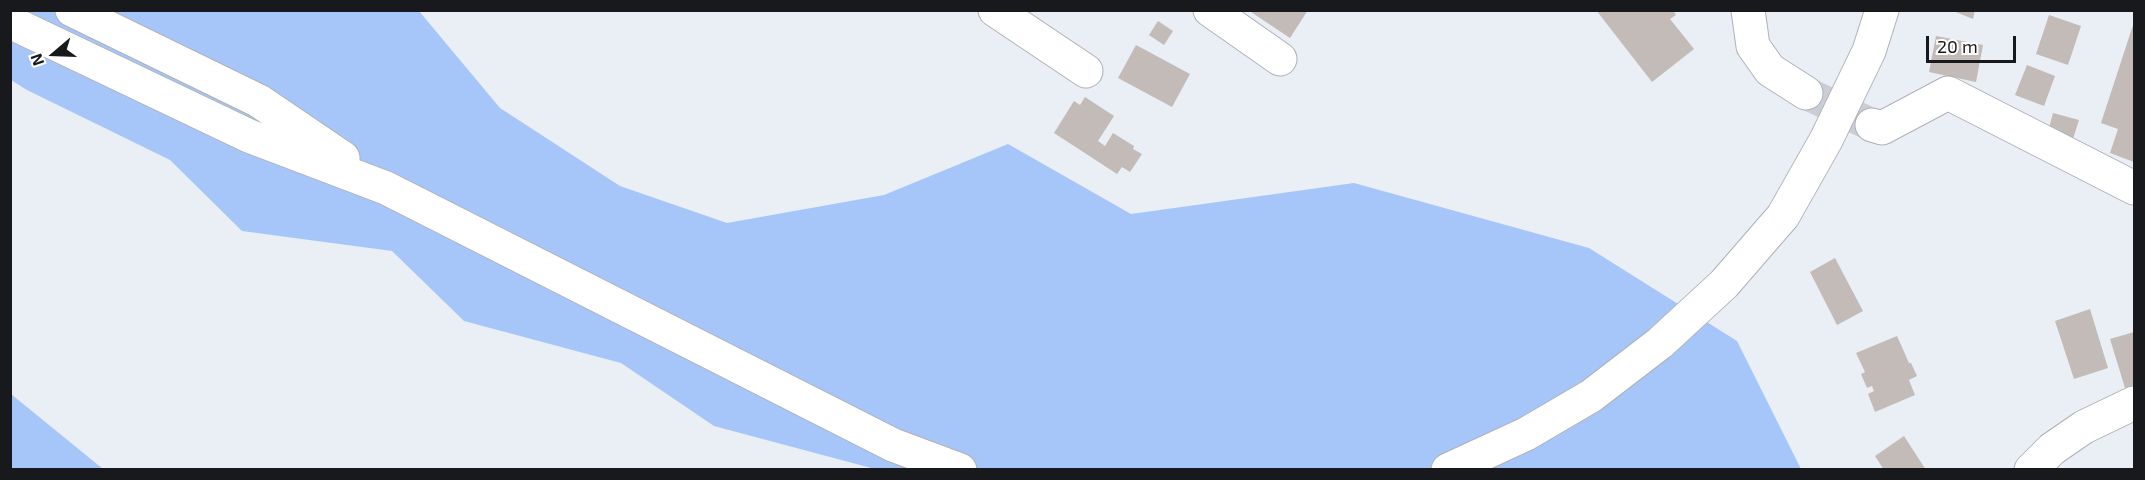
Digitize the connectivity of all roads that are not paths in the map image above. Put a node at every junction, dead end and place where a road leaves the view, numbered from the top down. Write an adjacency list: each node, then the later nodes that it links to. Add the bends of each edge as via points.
1 (72, 10): 11 (main road, via 259,101)
2 (995, 10): 8 (main road)
3 (1210, 10): 7 (main road)
4 (1748, 10): 9 (main road, via 1754,46 1770,70)
5 (1881, 10): 15 (main road, via 1869,51 1826,140 1783,216 1724,284 1660,343 1591,396 1526,434)
6 (10, 22): 11 (main road, via 249,136)
7 (1280, 59)
8 (1086, 71)
9 (1806, 93)
10 (1872, 125): 12 (main road, via 1882,128 1948,93)
11 (386, 188): 14 (main road, via 893,445)
12 (2134, 188)
13 (2134, 403): 16 (main road, via 2084,427 2052,449)
14 (960, 470)
15 (1448, 470)
16 (2031, 470)

